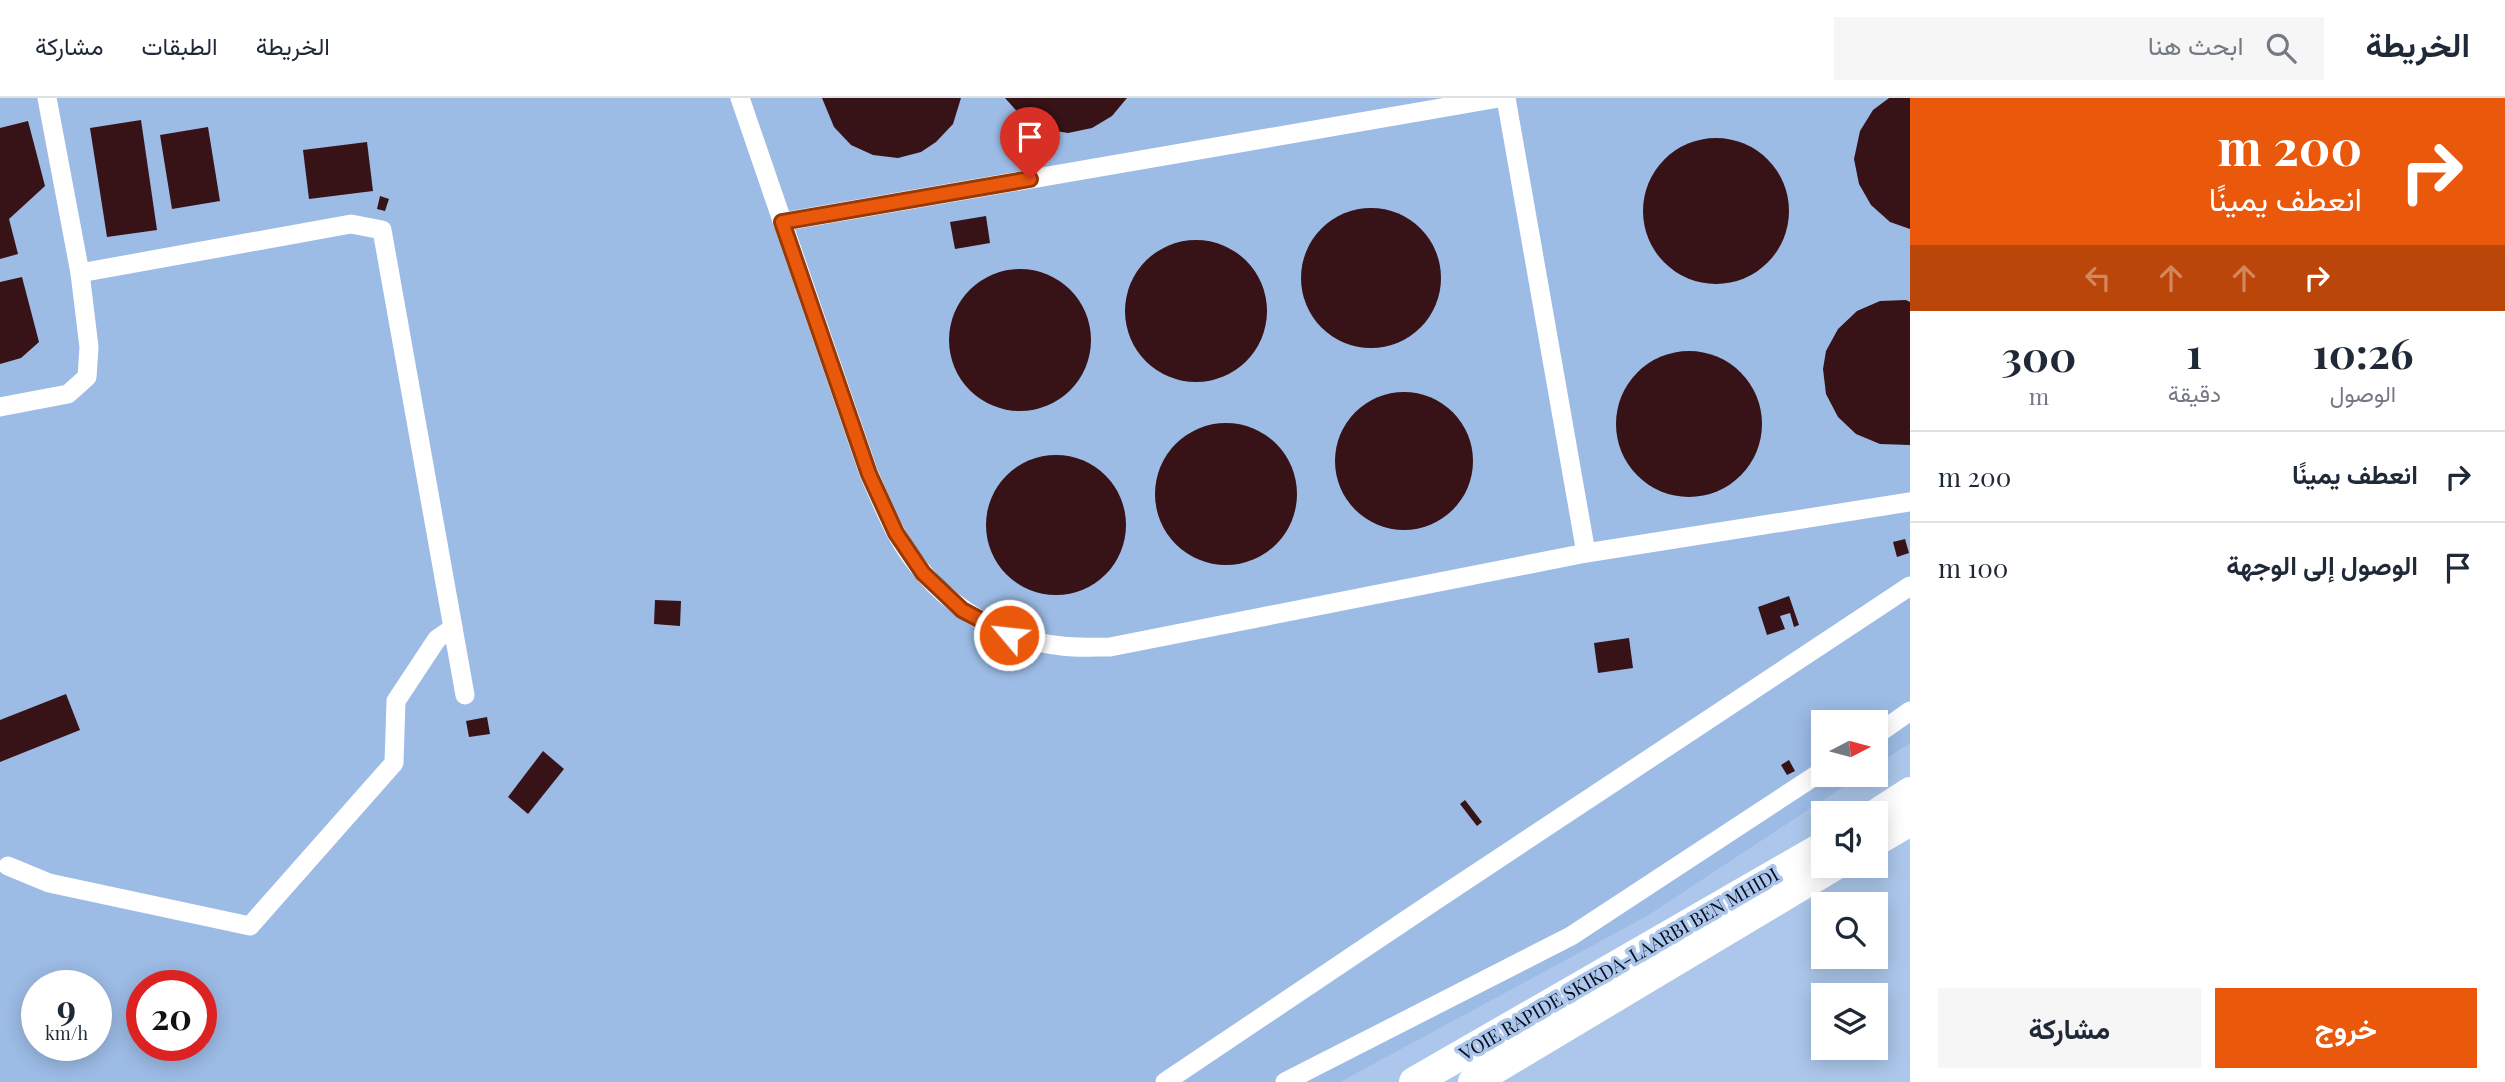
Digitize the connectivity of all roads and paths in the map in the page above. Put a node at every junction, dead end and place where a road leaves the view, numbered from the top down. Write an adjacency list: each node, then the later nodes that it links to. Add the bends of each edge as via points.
1 (47, 98): 6 (lane)
2 (740, 98): 5 (lane)
3 (1499, 98): 5 (lane)
4 (1506, 98): 9 (lane)
5 (782, 222): 9 (lane, via 869,474 896,533 923,573 962,610 1009,635 1062,646 1110,647)
6 (80, 273): 7 (lane, via 89,346 87,377 68,394); 11 (lane, via 351,223 382,230)
7 (0, 407)
8 (1910, 502): 9 (lane)
9 (1586, 553)
10 (1910, 586): 23 (lane)
11 (453, 628): 12 (lane); 21 (lane, via 437,639 396,701 394,763 250,926 49,883)
12 (465, 695)
13 (1910, 711): 14 (lane)
14 (1888, 727)
15 (1811, 779): 24 (lane, via 1571,936)
16 (1910, 792): 17 (highway)
17 (1888, 806)
18 (1910, 821): 19 (highway)
19 (1888, 834)
20 (1811, 853): 25 (highway, VOIE RAPIDE SKIKDA-LAARBI BEN MHIDI)
21 (8, 866)
22 (1814, 878): 26 (highway, VOIE RAPIDE SKIKDA-LAARBI BEN MHIDI)
23 (1165, 1082)
24 (1285, 1082)
25 (1414, 1082)
26 (1473, 1082)

